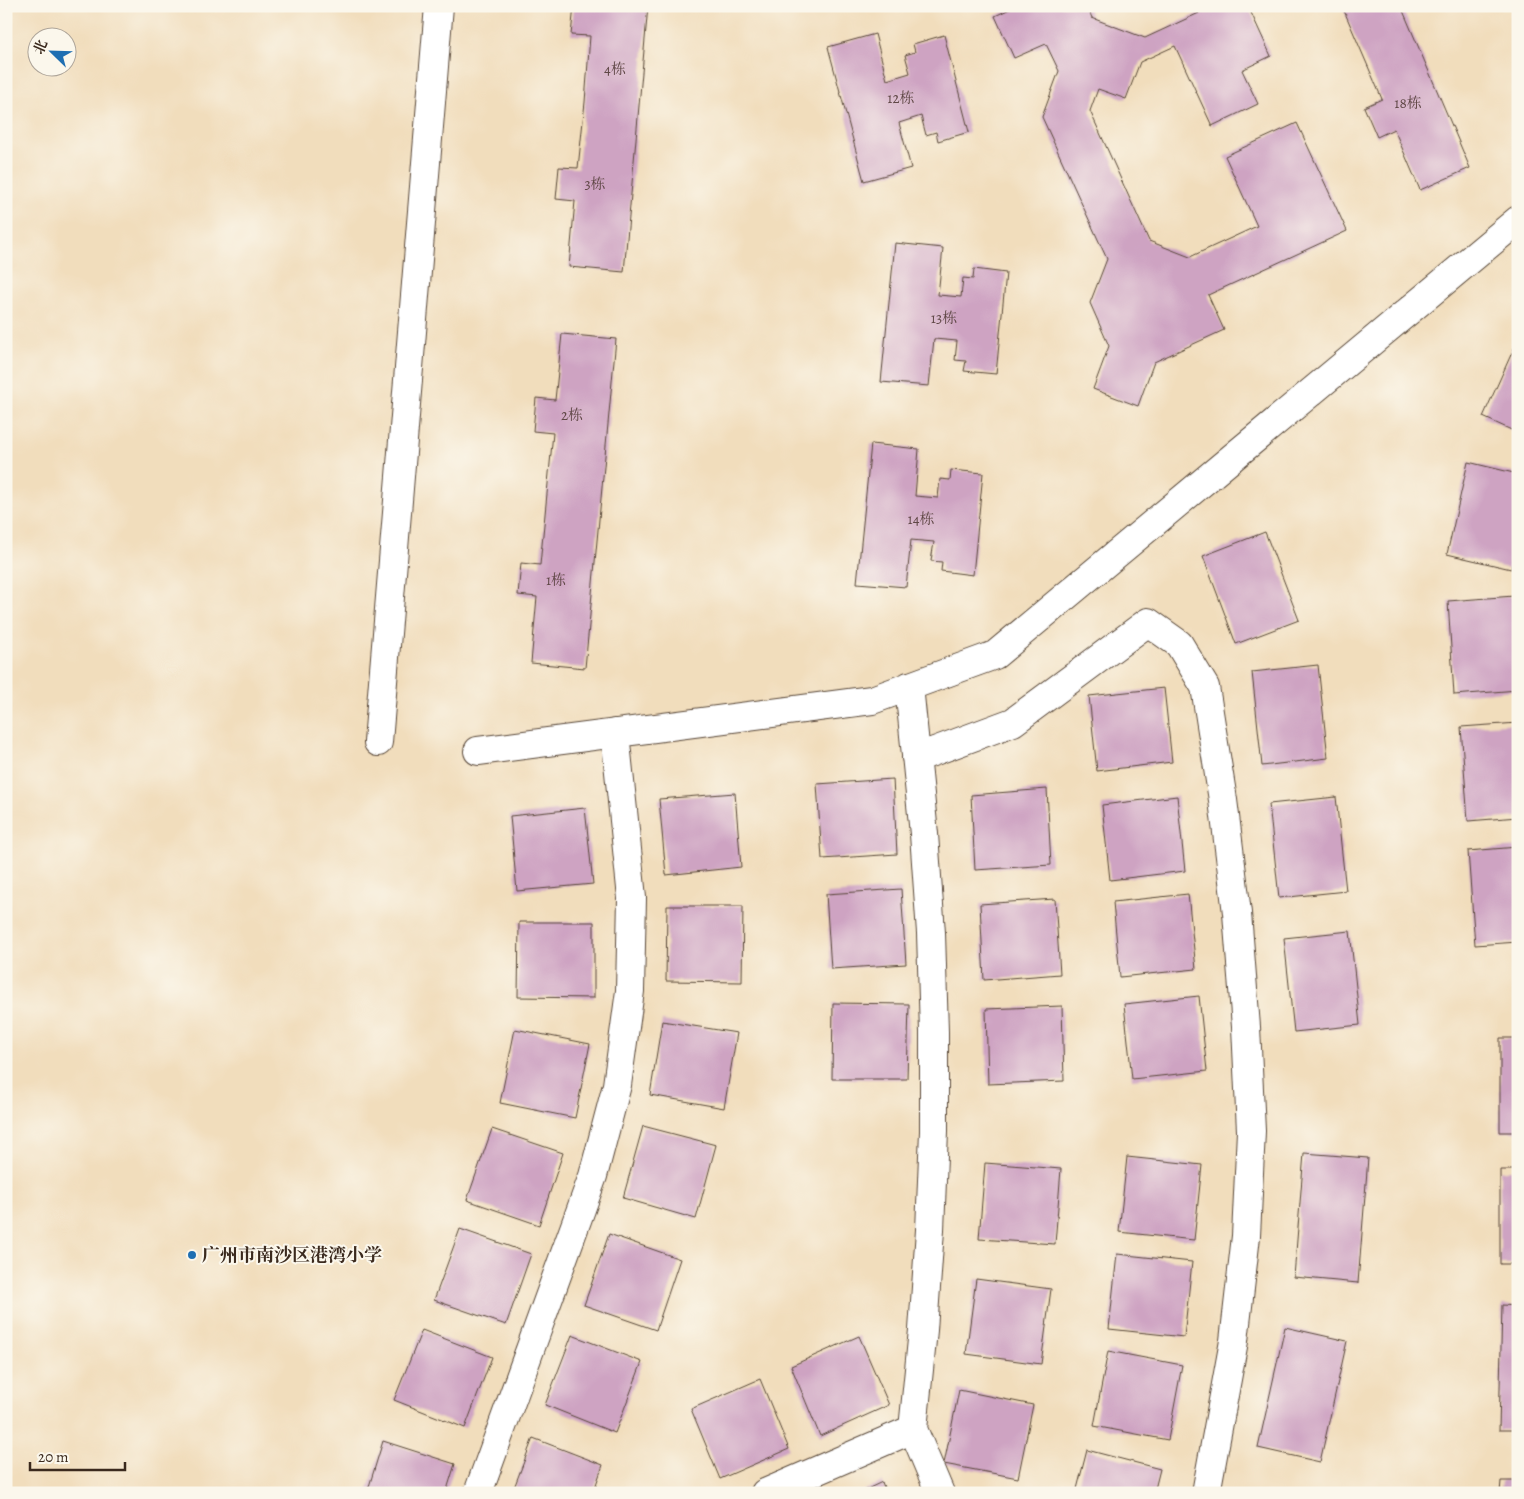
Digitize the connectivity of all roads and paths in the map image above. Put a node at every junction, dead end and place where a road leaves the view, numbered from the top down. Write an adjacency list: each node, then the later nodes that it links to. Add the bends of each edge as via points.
1 (439, 6): 5 (street)
2 (1518, 220): 3 (street, via 995,654)
3 (909, 686): 4 (street, via 872,700); 7 (street)
4 (615, 733): 6 (street); 9 (street, via 632,898 630,991 617,1085 593,1176)
5 (378, 742)
6 (478, 751)
7 (916, 758): 8 (street, via 930,933 934,1131 923,1330); 12 (street, via 1013,722 1148,622 1179,644 1205,687 1237,913 1251,1131 1246,1236 1236,1322)
8 (913, 1429): 10 (street); 11 (street)
9 (478, 1493)
10 (765, 1493)
11 (940, 1493)
12 (1206, 1493)

